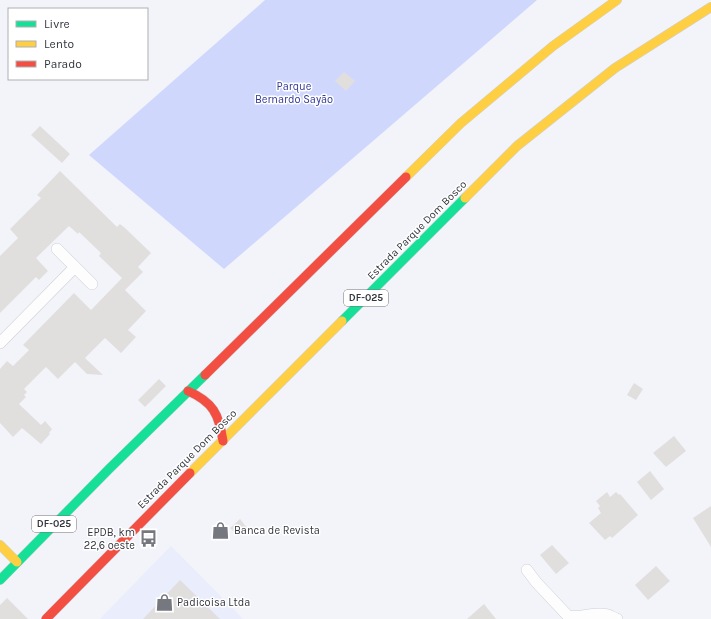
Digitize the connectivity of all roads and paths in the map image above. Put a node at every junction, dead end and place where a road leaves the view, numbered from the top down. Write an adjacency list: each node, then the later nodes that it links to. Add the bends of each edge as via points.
1 (617, 0): 7 (main road, DF-025, via 553,46 461,123)
2 (711, 7): 8 (main road, Estrada Parque Dom Bosco / DF-025, via 615,68 517,146)
3 (57, 250): 4 (street)
4 (75, 267): 5 (street); 6 (street)
5 (92, 284)
6 (0, 343)
7 (188, 391): 8 (main road, via 201,396 210,405 222,427); 10 (main road, DF-025)
8 (223, 440): 13 (main road, Estrada Parque Dom Bosco / DF-025)
9 (0, 545): 10 (main road)
10 (17, 562): 12 (main road, DF-025)
11 (527, 570): 14 (street, via 568,616 575,618 607,614)
12 (0, 580)
13 (46, 619)
14 (617, 619)

